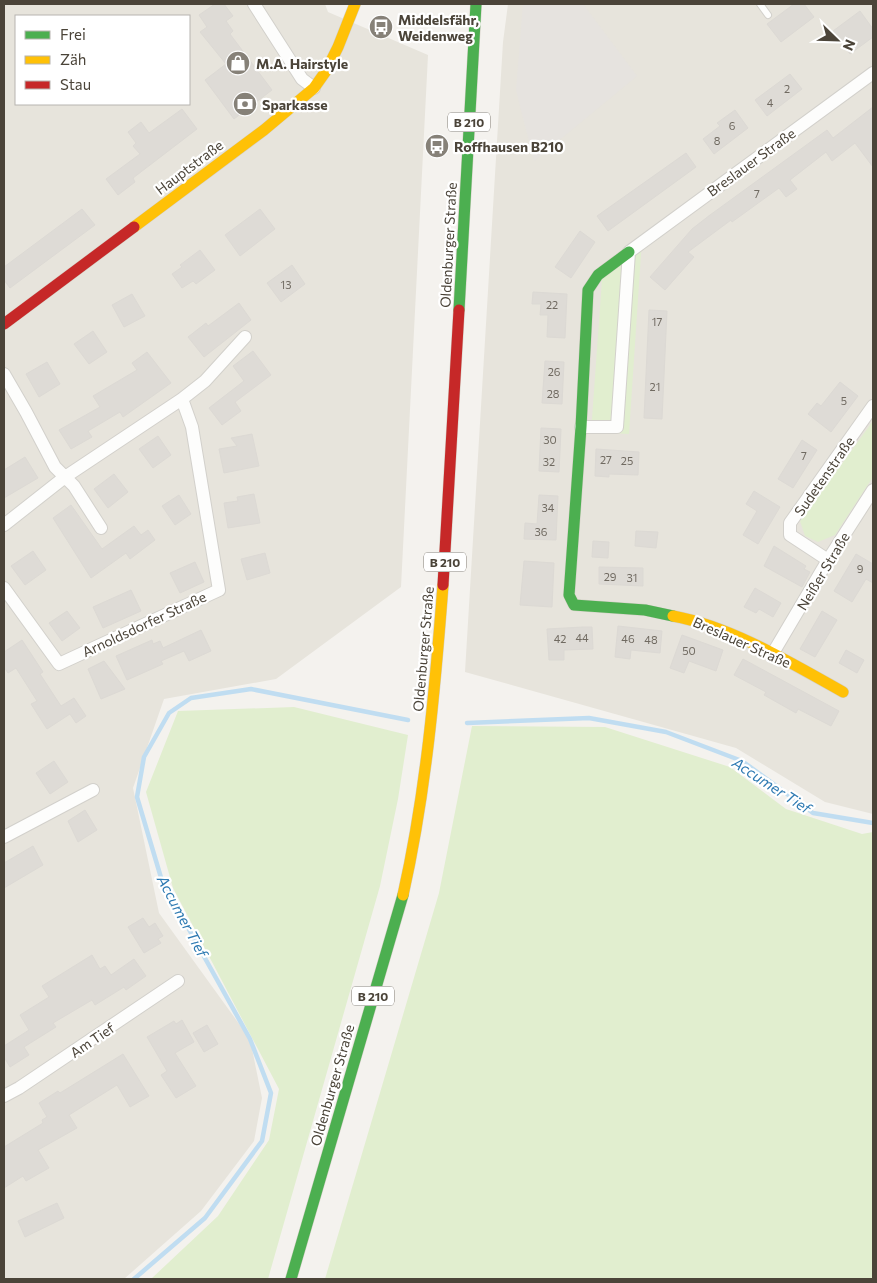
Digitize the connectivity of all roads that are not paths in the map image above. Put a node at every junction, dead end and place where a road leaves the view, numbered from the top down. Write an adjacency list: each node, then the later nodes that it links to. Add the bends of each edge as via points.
1 (254, 4): 7 (street, via 302,79)
2 (356, 4): 7 (main road, Hauptstraße, via 326,71)
3 (476, 4): 27 (main road, Oldenburger Straße / B 210, via 445,562 433,708 422,792 402,893)
4 (760, 4): 5 (lane)
5 (768, 15)
6 (873, 73): 8 (street, Breslauer Straße)
7 (314, 88): 9 (main road, Hauptstraße, via 264,130)
8 (629, 252): 14 (main road, Breslauer Straße, via 598,275 588,290); 14 (street, via 617,427)
9 (4, 324)
10 (245, 337): 12 (street, via 204,381)
11 (4, 374): 15 (street, via 55,467)
12 (182, 399): 15 (street); 20 (street, Arnoldsdorfer Straße, via 192,427 219,590 59,664)
13 (873, 406): 19 (street, Sudetenstraße, via 790,523 790,535)
14 (581, 427): 21 (main road, Breslauer Straße, via 569,595 574,605 645,610 695,620)
15 (65, 477): 17 (street); 18 (street)
16 (873, 490): 19 (street, Neißer Straße)
17 (4, 525)
18 (102, 528)
19 (828, 560): 21 (street, Neißer Straße)
20 (4, 588)
21 (773, 653): 22 (main road, Breslauer Straße)
22 (843, 692)
23 (93, 790): 24 (street)
24 (4, 837)
25 (178, 981): 26 (street, Am Tief)
26 (4, 1096)
27 (292, 1279)

